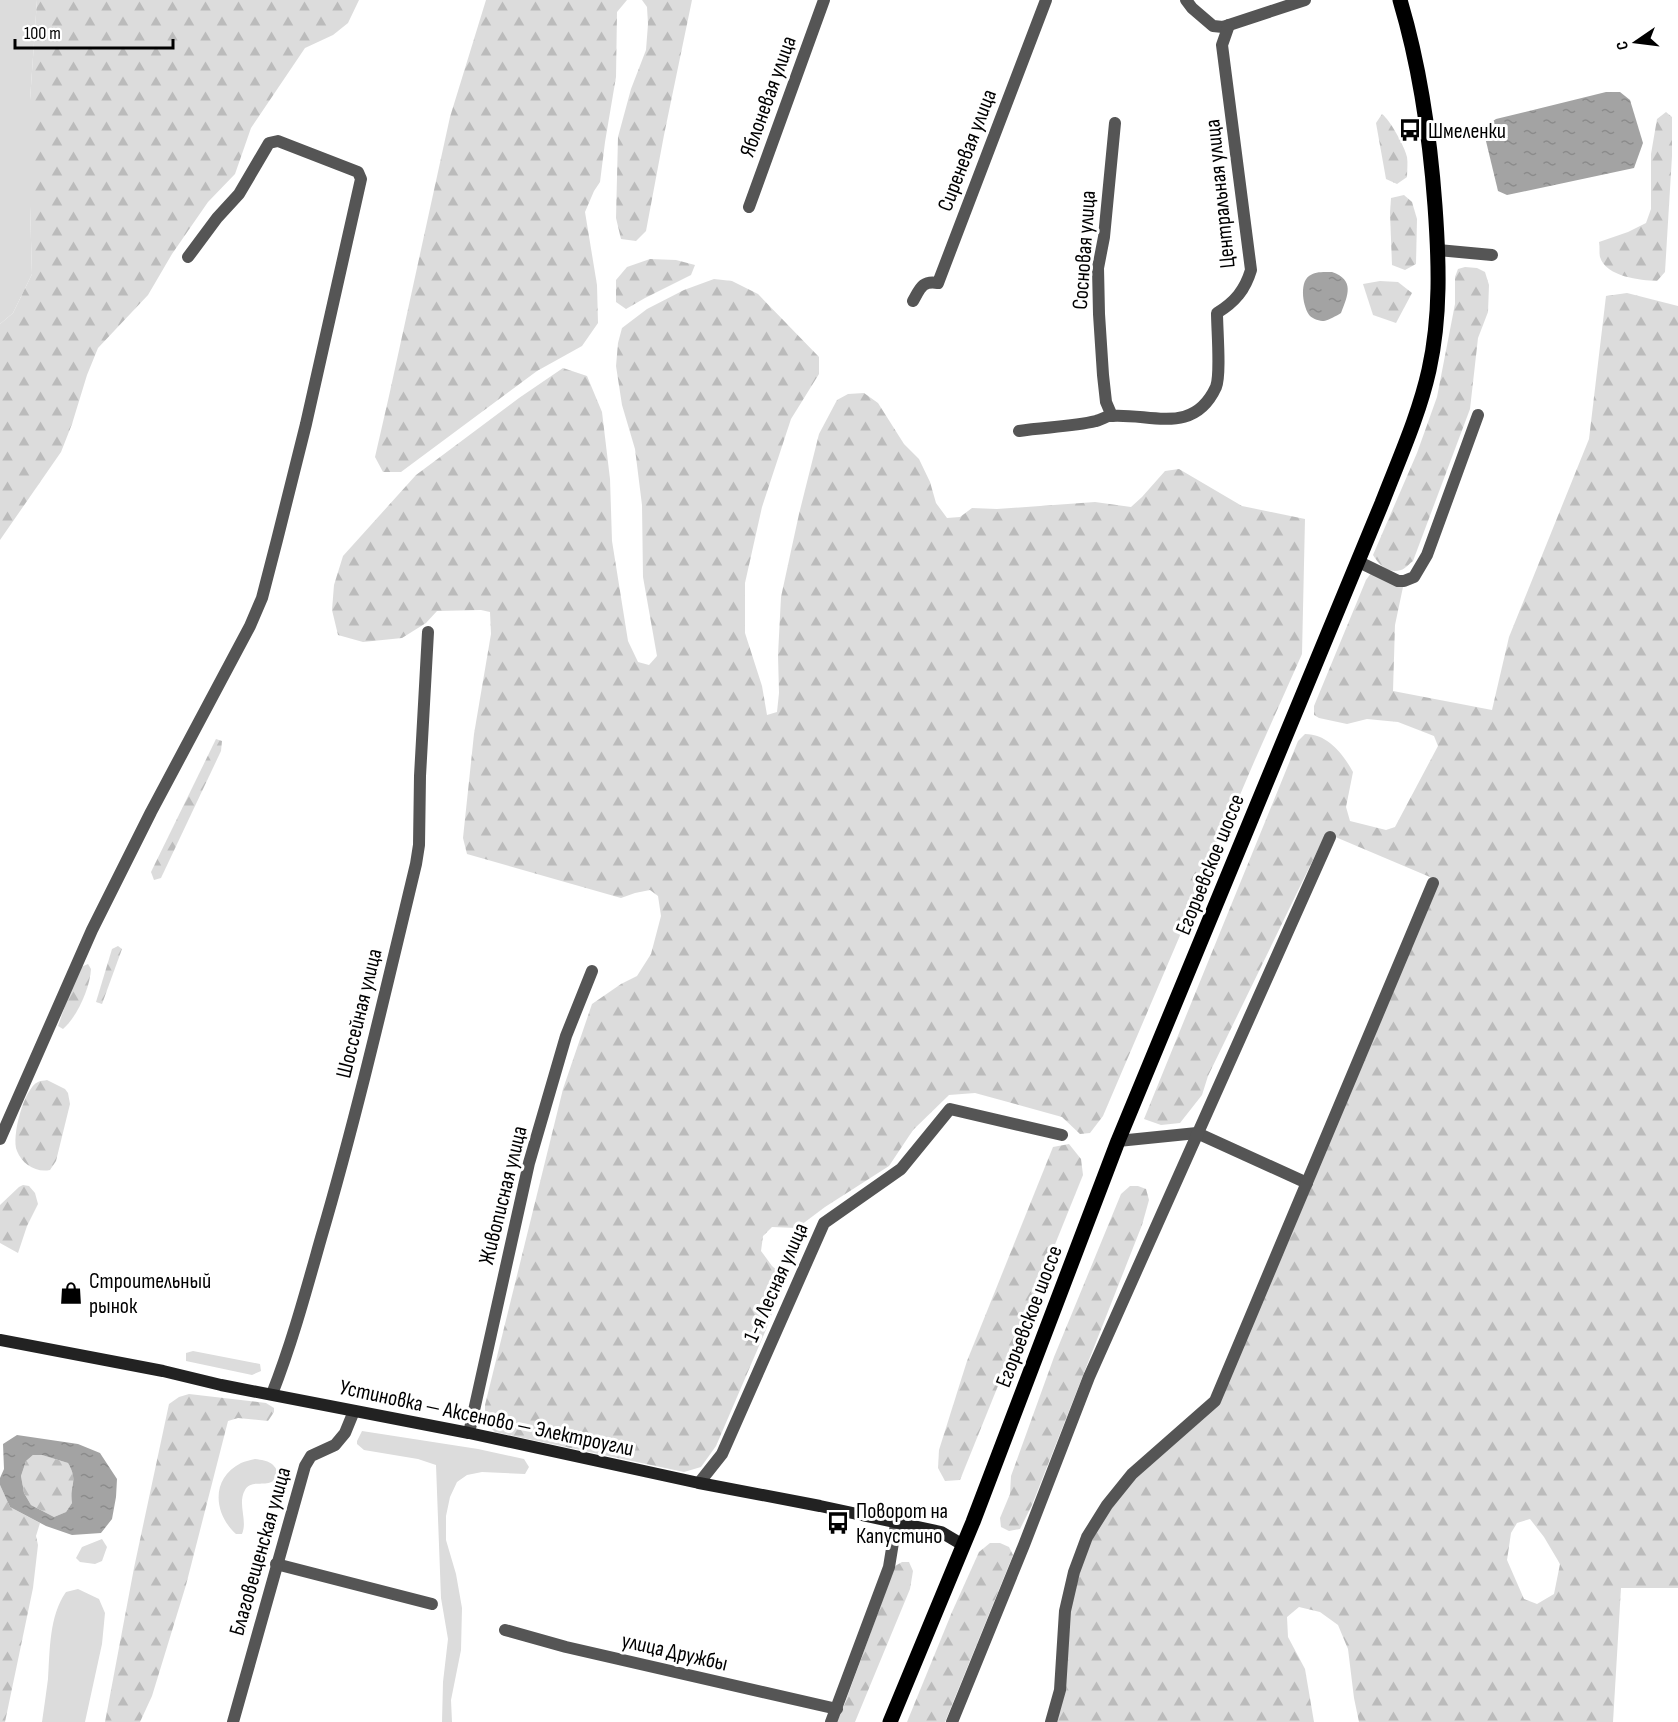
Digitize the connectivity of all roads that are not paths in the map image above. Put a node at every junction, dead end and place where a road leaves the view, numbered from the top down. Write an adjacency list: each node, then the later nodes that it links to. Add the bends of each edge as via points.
1 (824, 0): 8 (street, Яблоневая улица)
2 (1046, 0): 12 (street, Сиреневая улица, via 938,283 930,281 923,285)
3 (1186, 0): 6 (street, via 1213,26)
4 (1305, 0): 6 (street)
5 (1401, 0): 9 (main road, Егорьевское шоссе, via 1426,124)
6 (1229, 25): 14 (street, Центральная улица, via 1222,45 1251,270 1240,295 1217,313 1217,386 1203,406 1179,418)
7 (1115, 123): 14 (street, Сосновая улица, via 1098,268 1103,375)
8 (749, 207)
9 (1438, 250): 10 (street); 16 (main road, Егорьевское шоссе, via 1436,335 1428,372 1411,428)
10 (1492, 255)
11 (188, 257): 23 (street, via 239,194 269,143 278,141 358,172 361,179 306,424 262,598 92,930)
12 (913, 301)
13 (1478, 415): 16 (street, via 1427,555 1414,577 1398,581)
14 (1112, 416): 15 (street, Центральная улица)
15 (1018, 431)
16 (1357, 561): 24 (main road, Егорьевское шоссе)
17 (428, 632): 27 (street, Шоссейная улица, via 416,864 334,1195 287,1356)
18 (1330, 837): 21 (street)
19 (1433, 883): 25 (street)
20 (592, 971): 29 (street, Живописная улица, via 566,1036 529,1163)
21 (1197, 1133): 24 (street); 25 (street); 40 (street, via 1089,1377)
22 (1062, 1135): 30 (street, 1-я Лесная улица, via 950,1109 901,1169 824,1223 722,1454)
23 (0, 1139)
24 (1118, 1141): 32 (main road, Егорьевское шоссе)
25 (1307, 1183): 41 (street, via 1215,1401 1132,1474 1088,1537 1065,1611 1060,1690)
26 (0, 1340): 27 (main road, Устиновка — Аксеново — Электроугли)
27 (272, 1394): 28 (main road, Устиновка — Аксеново — Электроугли)
28 (354, 1411): 29 (main road, Устиновка — Аксеново — Электроугли); 33 (street, Благовещенская улица, via 335,1445 311,1456 304,1466)
29 (469, 1433): 30 (main road, Устиновка — Аксеново — Электроугли)
30 (699, 1483): 31 (main road, Устиновка — Аксеново — Электроугли)
31 (896, 1524): 32 (main road, Устиновка — Аксеново — Электроугли, via 940,1532); 36 (street, via 889,1567)
32 (963, 1545): 39 (main road, Егорьевское шоссе)
33 (276, 1564): 34 (street); 37 (street, Благовещенская улица)
34 (432, 1604)
35 (505, 1630): 36 (street, улица Дружбы)
36 (837, 1709): 38 (street)
37 (233, 1722)
38 (831, 1722)
39 (890, 1722)
40 (952, 1722)
41 (1051, 1722)

